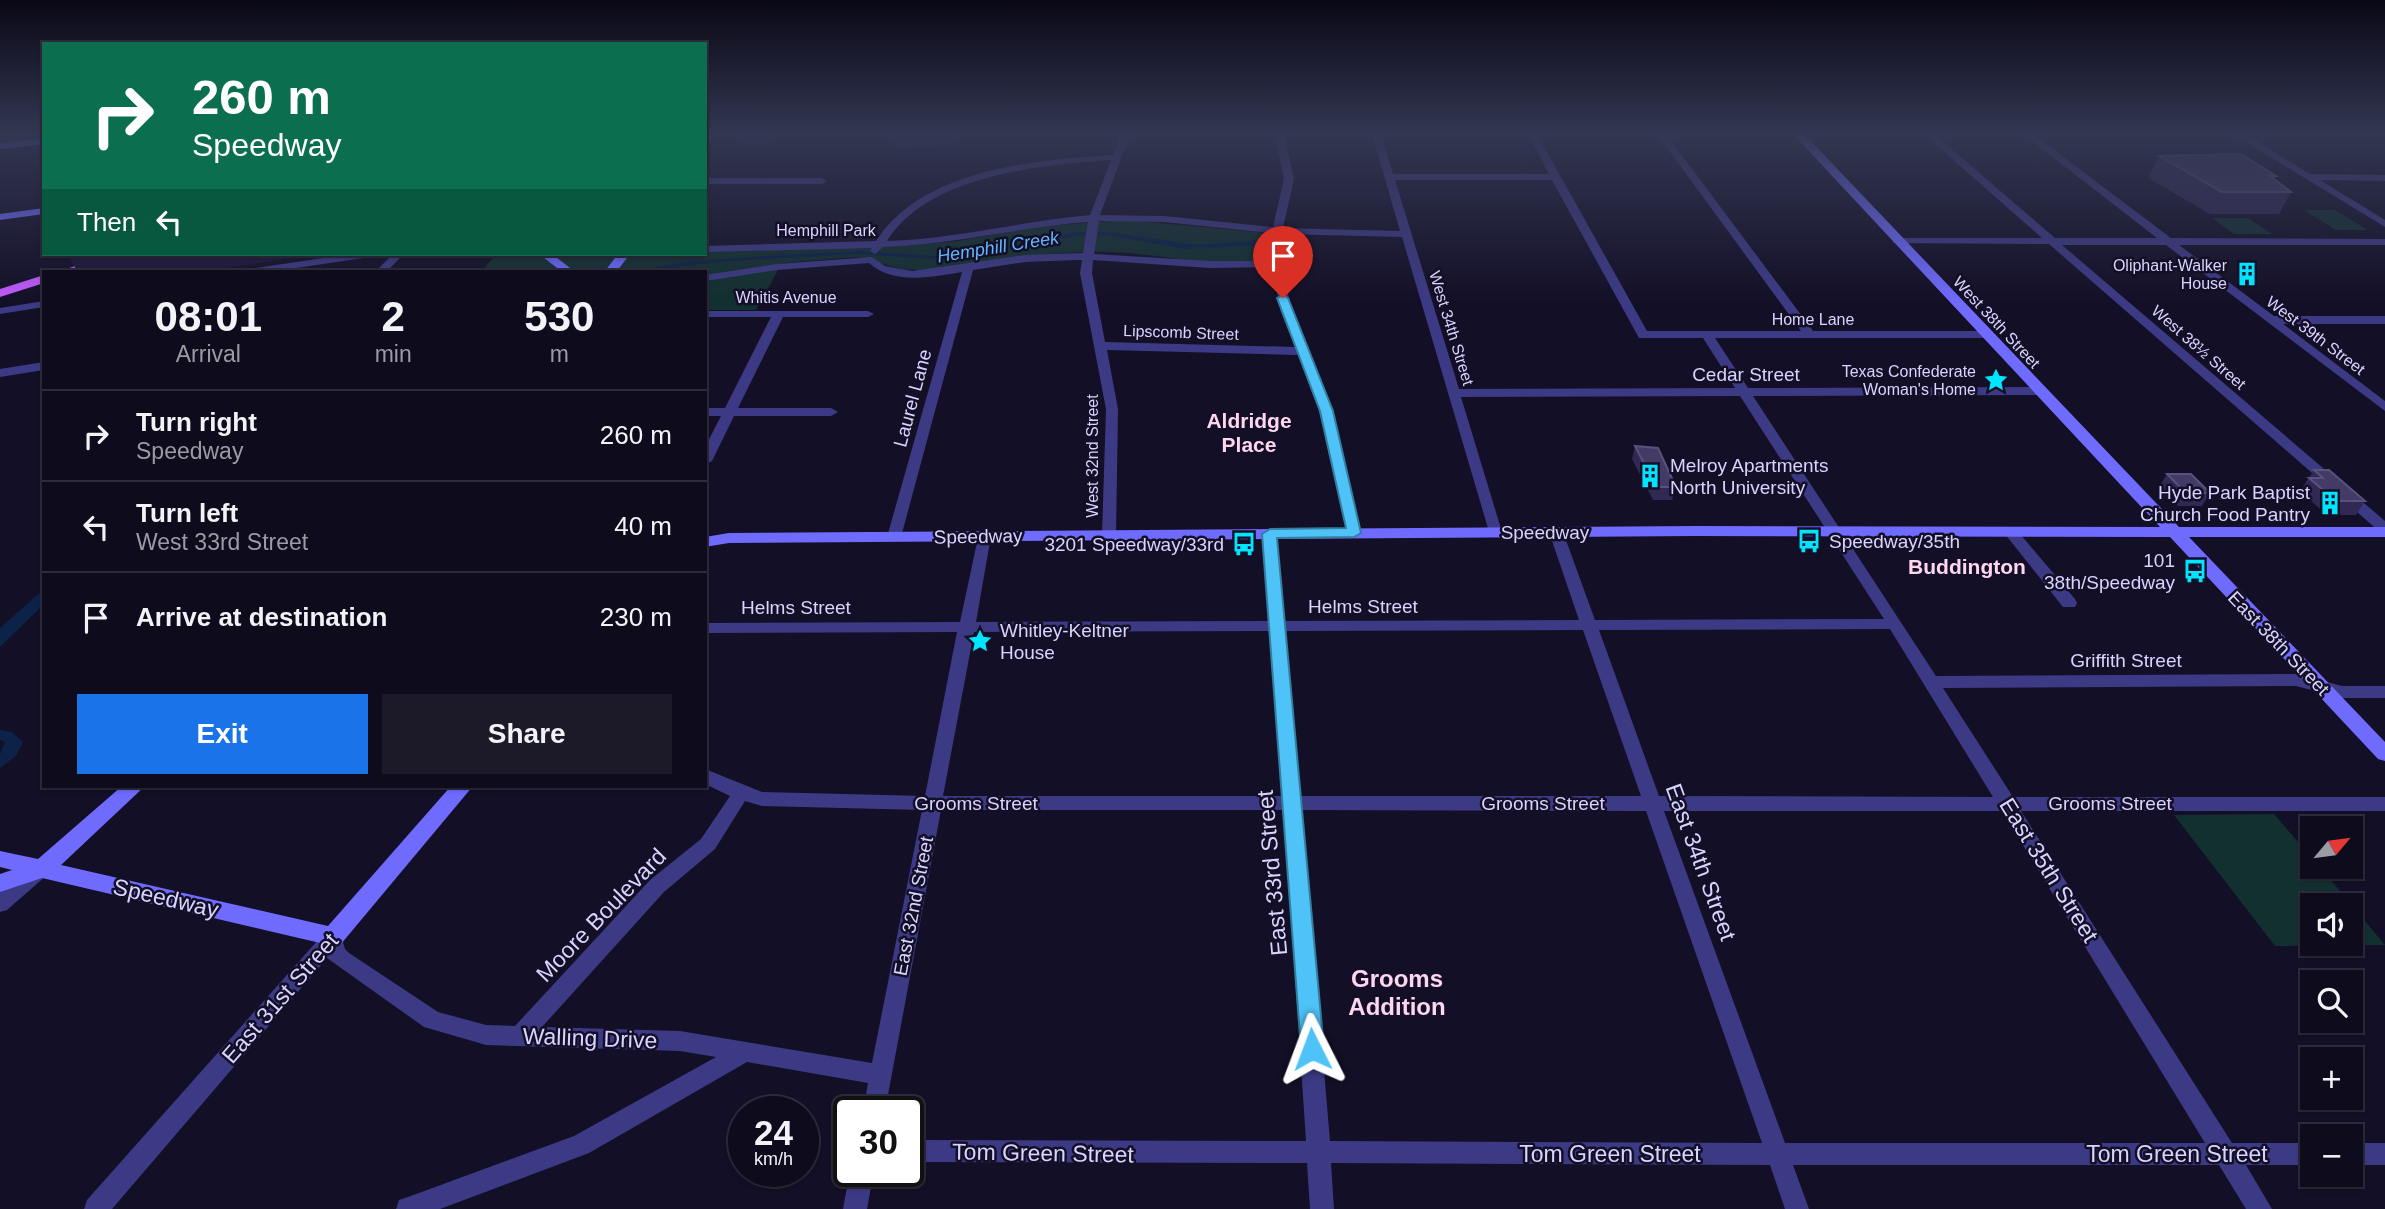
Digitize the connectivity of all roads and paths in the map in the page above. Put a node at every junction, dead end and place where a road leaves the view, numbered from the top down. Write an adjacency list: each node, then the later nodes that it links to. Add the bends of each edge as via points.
1 (947, 190): 22 (street, via 901,215)
2 (1105, 190): 13 (street, West 32nd Street)
3 (1286, 190): 16 (street)
4 (1393, 190): 15 (street, West 34th Street)
5 (1563, 190): 46 (street, Home Lane, via 1643,335)
6 (1703, 190): 47 (street)
7 (1850, 190): 17 (street, West 38th Street)
8 (1994, 190): 18 (street, West 38½ Street)
9 (2101, 190): 19 (street, West 39th Street)
10 (2330, 190): 14 (street)
11 (42, 211): 12 (street)
12 (0, 218)
13 (1094, 218): 16 (street, Hemphill Park, via 1164,219); 22 (street, Hemphill Park, via 1045,222); 23 (street, West 32nd Street)
14 (2385, 224)
15 (1405, 234): 16 (street, Hemphill Park); 55 (street, West 34th Street)
16 (1275, 239): 29 (street)
17 (1897, 241): 18 (street); 48 (street, West 38th Street)
18 (2054, 242): 19 (street); 61 (street, West 38½ Street)
19 (2168, 242): 20 (street); 44 (street, West 39th Street)
20 (2385, 242)
21 (707, 249): 22 (street, Hemphill Park, via 812,244)
22 (874, 253): 30 (street, Hemphill Park, via 878,268 893,272); 36 (street, Hemphill Park)
23 (1087, 255): 29 (street, Hemphill Park, via 1202,264); 30 (street, Hemphill Park, via 1031,258); 49 (street, West 32nd Street, via 1087,290)
24 (115, 256): 31 (main road)
25 (357, 256): 32 (street)
26 (397, 256): 33 (street)
27 (548, 256): 34 (street)
28 (622, 256): 35 (street)
29 (1276, 264): 50 (street, via 1281,293)
30 (968, 269): 71 (street, Laurel Lane)
31 (70, 270)
32 (264, 270)
33 (381, 270)
34 (567, 270)
35 (612, 270)
36 (707, 278)
37 (42, 280): 38 (main road)
38 (0, 293)
39 (42, 304): 40 (street)
40 (0, 311)
41 (707, 314): 42 (street, Whitis Avenue)
42 (778, 314): 43 (street, Whitis Avenue); 58 (street)
43 (868, 314)
44 (2270, 320): 45 (street); 56 (street, West 39th Street)
45 (2385, 320)
46 (1706, 334): 47 (street, Home Lane); 54 (street, East 35th Street)
47 (1809, 334): 48 (street, Home Lane)
48 (1984, 334): 53 (street, West 38th Street)
49 (1101, 346): 50 (street, Lipscomb Street); 69 (street, West 32nd Street, via 1112,409)
50 (1302, 351): 67 (street, via 1326,411)
51 (42, 366): 52 (street)
52 (0, 373)
53 (2038, 391): 54 (street, Cedar Street); 63 (street, West 38th Street)
54 (1745, 393): 55 (street, Cedar Street); 66 (street, East 35th Street)
55 (1454, 394): 64 (street, West 34th Street)
56 (2385, 407)
57 (707, 412): 58 (street)
58 (730, 412): 59 (street); 60 (street)
59 (831, 412)
60 (707, 457)
61 (2385, 530): 63 (street, Speedway)
62 (2010, 531): 63 (street, Speedway); 66 (street, Speedway); 73 (street)
63 (2174, 531): 80 (street, East 38th Street)
64 (1495, 532): 65 (street, Speedway); 67 (street, Speedway)
65 (1556, 532): 66 (street, Speedway); 75 (street, East 34th Street)
66 (1836, 532): 74 (street, East 35th Street)
67 (1354, 533): 68 (street, Speedway)
68 (1270, 534): 69 (street, Speedway); 78 (street, East 33rd Street)
69 (1109, 535): 70 (street, Speedway)
70 (984, 536): 71 (street, Speedway); 77 (street, East 32nd Street)
71 (894, 537): 72 (street, Speedway)
72 (707, 542)
73 (2069, 603)
74 (1895, 624): 75 (street, Helms Street); 79 (street, East 35th Street)
75 (1589, 626): 78 (street, Helms Street); 89 (street, East 34th Street)
76 (707, 628): 77 (street, Helms Street)
77 (966, 628): 78 (street, Helms Street); 87 (street, East 32nd Street)
78 (1278, 628): 88 (street, East 33rd Street)
79 (1931, 682): 80 (street, Griffith Street, via 2296,680); 90 (street, East 35th Street)
80 (2321, 687): 81 (street, Griffith Street); 82 (street, East 38th Street)
81 (2385, 692)
82 (2385, 754)
83 (707, 777): 86 (street, Grooms Street)
84 (133, 788): 93 (street)
85 (461, 788): 96 (street, East 31st Street)
86 (741, 793): 87 (street, Grooms Street, via 762,799); 97 (street, Moore Boulevard, via 708,844 657,886)
87 (933, 803): 88 (street, Grooms Street); 99 (street, East 32nd Street)
88 (1293, 803): 89 (street, Grooms Street); 102 (street, East 33rd Street)
89 (1652, 803): 90 (street, Grooms Street); 103 (street, East 34th Street)
90 (2006, 803): 91 (street, Grooms Street); 104 (street, East 35th Street)
91 (2385, 804)
92 (0, 859): 93 (street, Speedway)
93 (41, 869): 94 (street); 95 (street); 96 (street, Speedway)
94 (0, 883)
95 (0, 904)
96 (332, 937): 97 (street, Walling Drive, via 335,953 432,1020 486,1035); 109 (street, East 31st Street)
97 (520, 1037): 98 (street, Walling Drive, via 680,1041)
98 (747, 1051): 99 (street, Walling Drive); 110 (street, via 581,1145)
99 (881, 1075): 100 (street, East 32nd Street)
100 (877, 1096)
101 (924, 1151): 102 (street, Tom Green Street)
102 (1317, 1151): 103 (street, Tom Green Street); 112 (street, East 33rd Street)
103 (1777, 1154): 104 (street, Tom Green Street); 113 (street, East 34th Street)
104 (2226, 1154): 105 (street, Tom Green Street); 114 (street, East 35th Street)
105 (2300, 1154)
106 (2363, 1154): 107 (street)
107 (2385, 1154)
108 (859, 1187): 111 (street)
109 (96, 1209)
110 (408, 1209)
111 (855, 1209)
112 (1322, 1209)
113 (1797, 1209)
114 (2260, 1209)

